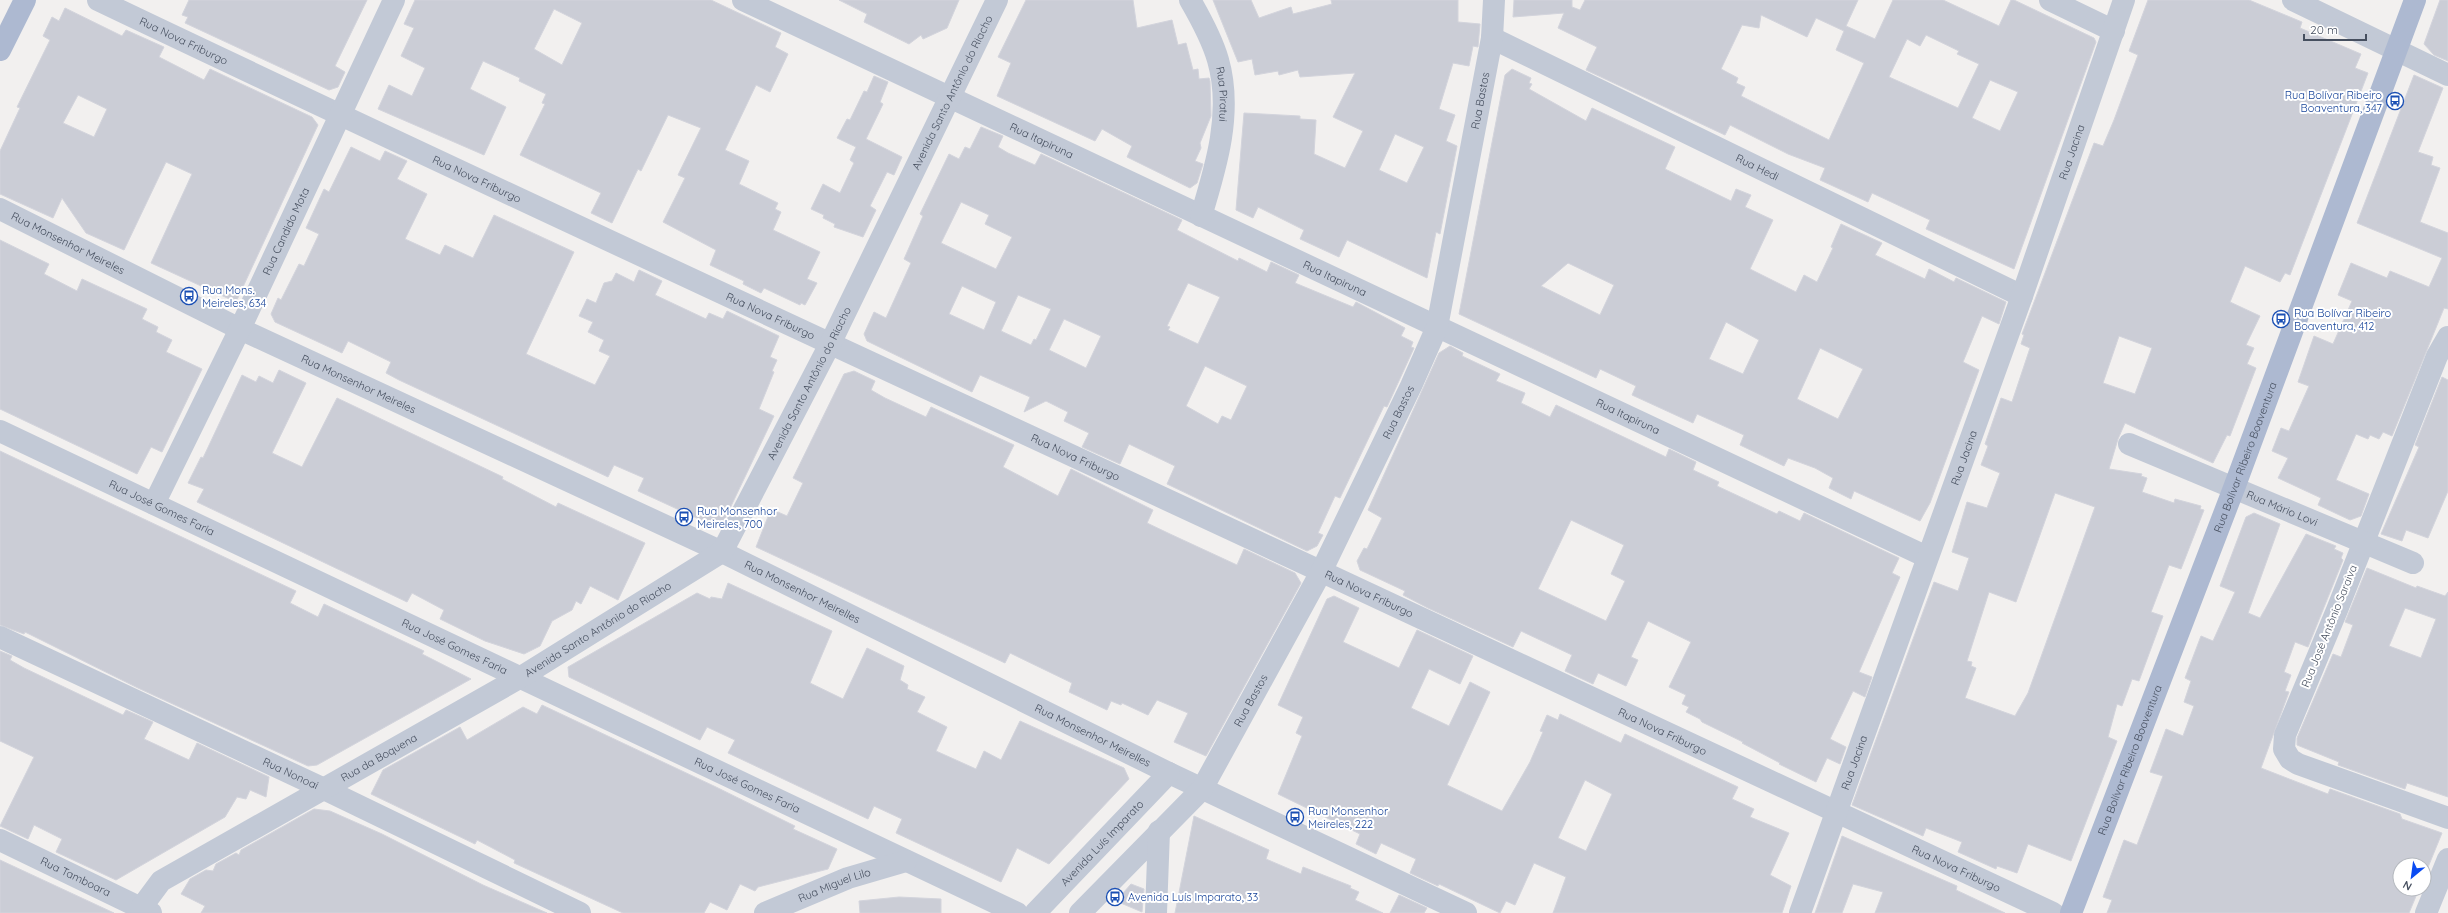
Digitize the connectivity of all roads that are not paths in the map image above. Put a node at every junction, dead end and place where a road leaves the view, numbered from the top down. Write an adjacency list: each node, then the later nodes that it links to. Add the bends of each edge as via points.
1 (25, 0): 15 (main road)
2 (98, 0): 18 (street, Rua Nova Friburgo)
3 (394, 0): 18 (street, Rua Candido Mota)
4 (743, 0): 17 (street, Rua Itapiruna)
5 (997, 0): 17 (street, Avenida Santo Antônio do Riacho)
6 (1190, 0): 20 (street, Rua Piratui, via 1204,25 1218,61 1224,108 1217,163)
7 (1494, 0): 13 (street, Rua Bastos)
8 (2050, 0): 12 (street)
9 (2124, 0): 12 (street, Rua Jacina)
10 (2293, 0): 14 (street)
11 (2415, 0): 14 (main road, Rua Bolívar Ribeiro Boaventura)
12 (2114, 31): 21 (street, Rua Jacina)
13 (1492, 38): 21 (street, Rua Hedi); 22 (street, Rua Bastos)
14 (2397, 49): 16 (street); 28 (main road, Rua Bolívar Ribeiro Boaventura)
15 (0, 50)
16 (2448, 75)
17 (951, 98): 20 (street, Rua Itapiruna); 25 (street, Avenida Santo Antônio do Riacho)
18 (339, 116): 23 (street, Rua Candido Mota); 25 (street, Rua Nova Friburgo)
19 (0, 209): 23 (street, Rua Monsenhor Meireles)
20 (1201, 216): 22 (street, Rua Itapiruna)
21 (2022, 296): 32 (street, Rua Jacina)
22 (1438, 327): 32 (street, Rua Itapiruna); 34 (street, Rua Bastos)
23 (240, 330): 29 (street, Rua Candido Mota); 31 (street, Rua Monsenhor Meireles)
24 (2448, 337): 30 (street, Rua José Antônio Saraiva, via 2437,356)
25 (830, 344): 31 (street, Avenida Santo Antônio do Riacho); 34 (street, Rua Nova Friburgo)
26 (0, 431): 29 (street, Rua José Gomes Faria)
27 (2129, 444): 28 (street, Rua Mário Lovi)
28 (2234, 488): 30 (street, Rua Mário Lovi); 56 (main road, Rua Bolívar Ribeiro Boaventura)
29 (154, 504): 36 (street, Rua José Gomes Faria)
30 (2363, 542): 33 (street, Rua Mário Lovi); 41 (street, Rua José Antônio Saraiva, via 2296,706 2285,735 2284,749 2290,759 2298,764)
31 (722, 552): 36 (street, Avenida Santo Antônio do Riacho); 37 (street, Rua Monsenhor Meirelles)
32 (1927, 557): 40 (street, Rua Jacina)
33 (2413, 563)
34 (1321, 572): 39 (street, Rua Bastos); 40 (street, Rua Nova Friburgo)
35 (0, 637): 38 (street, Rua Nonoai)
36 (521, 677): 38 (street, Rua da Boquena); 45 (street, Rua José Gomes Faria)
37 (1169, 773): 39 (street, Rua Monsenhor Meirelles); 50 (street, Avenida Luís Imparato)
38 (322, 788): 46 (street, Rua da Boquena, via 161,881); 47 (street, Rua Nonoai)
39 (1202, 789): 42 (street); 53 (street, Rua Monsenhor Meirelles)
40 (1837, 814): 54 (street, Rua Jacina); 55 (street, Rua Nova Friburgo)
41 (2448, 818)
42 (1159, 831): 51 (street); 52 (street)
43 (0, 840): 46 (street, Rua Tamboara)
44 (2448, 860): 57 (street)
45 (906, 861): 48 (street, Rua Miguel Lilo, via 848,878); 49 (street, Rua José Gomes Faria)
46 (144, 911)
47 (580, 913)
48 (765, 913)
49 (1017, 913)
50 (1035, 913)
51 (1080, 913)
52 (1156, 913)
53 (1466, 913)
54 (1800, 913)
55 (2053, 913)
56 (2071, 913)
57 (2426, 913)

